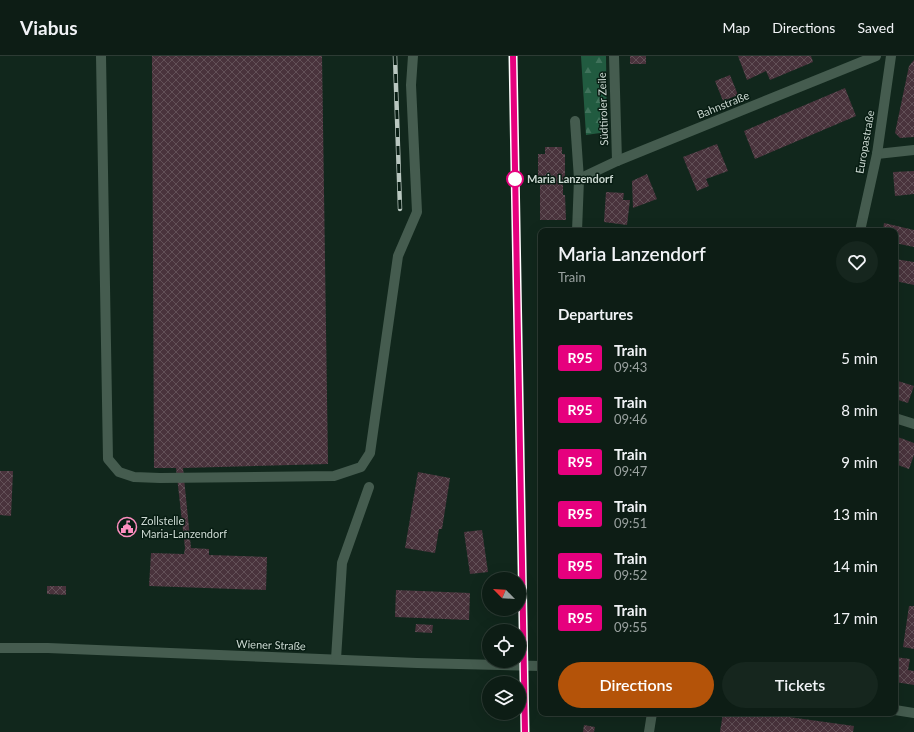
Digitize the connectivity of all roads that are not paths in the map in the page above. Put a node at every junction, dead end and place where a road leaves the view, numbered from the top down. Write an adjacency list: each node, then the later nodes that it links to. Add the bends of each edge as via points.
1 (101, 56): 2 (street, via 108,459 124,474 160,478 334,476 361,468 370,454 398,256 417,212 411,85)
2 (413, 56)
3 (614, 56): 9 (street, Südtiroler Zeile)
4 (876, 56): 9 (street, Bahnstraße)
5 (892, 56): 8 (street, Europastraße)
6 (575, 122): 10 (street)
7 (914, 150): 8 (street)
8 (876, 154): 12 (street, Europastraße)
9 (617, 161): 10 (street, Bahnstraße)
10 (579, 178): 11 (street)
11 (578, 228)
12 (861, 228)
13 (898, 419): 14 (street)
14 (914, 424)
15 (369, 487): 17 (street, via 342,564)
16 (0, 648): 17 (street, Wiener Straße)
17 (336, 659): 18 (street, Wiener Straße)
18 (538, 666)
19 (898, 710): 20 (street)
20 (914, 713)
21 (652, 716): 22 (street)
22 (650, 732)

